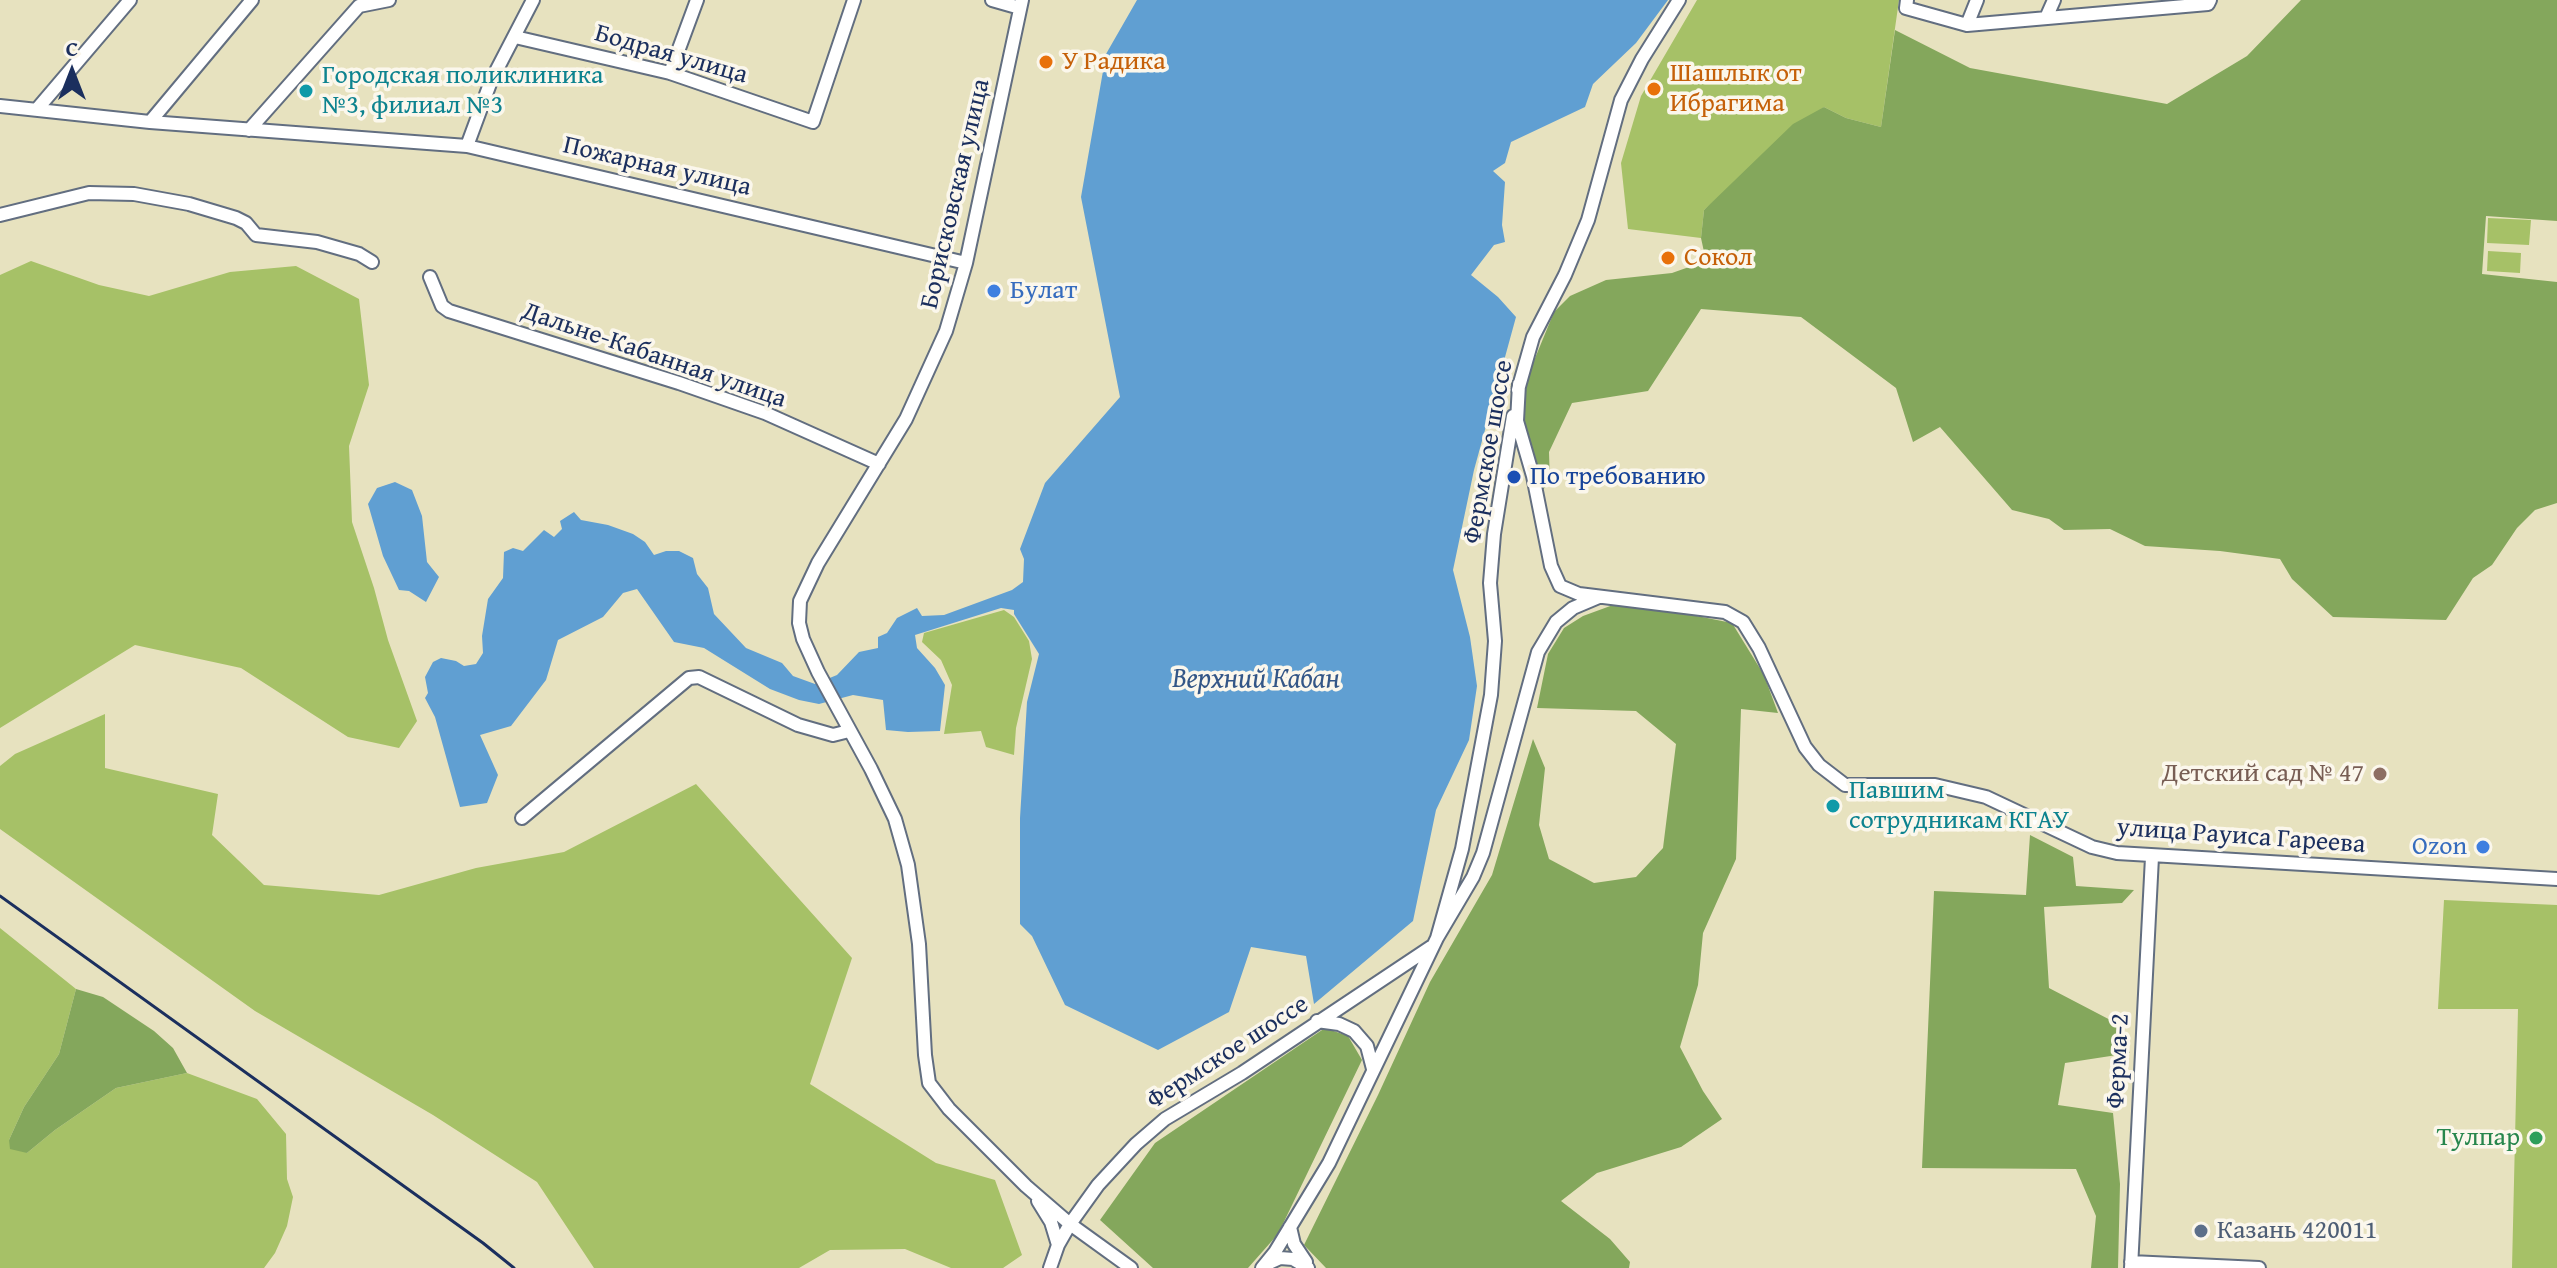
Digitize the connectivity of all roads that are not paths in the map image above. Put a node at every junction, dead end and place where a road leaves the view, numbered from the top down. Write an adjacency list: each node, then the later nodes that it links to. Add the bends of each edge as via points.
1 (130, 0): 19 (street)
2 (252, 0): 20 (street)
3 (389, 0): 21 (street, via 359,6)
4 (533, 0): 16 (street)
5 (697, 0): 17 (street)
6 (854, 0): 17 (street, Бодрая улица, via 813,122)
7 (992, 0): 13 (street)
8 (1679, 0): 27 (street, Фермское шоссе, via 1621,100 1588,220 1533,337)
9 (1907, 0): 15 (street, via 1906,8)
10 (1977, 0): 15 (street)
11 (2054, 0): 14 (street)
12 (2210, 0): 14 (street)
13 (1021, 4): 25 (street, Борисковская улица)
14 (2046, 18): 15 (street)
15 (1967, 25)
16 (515, 37): 17 (street, Бодрая улица); 22 (street, via 491,81)
17 (670, 73)
18 (0, 106): 19 (street, Пожарная улица)
19 (38, 108): 20 (street, Пожарная улица)
20 (150, 122): 21 (street, Пожарная улица)
21 (249, 130): 22 (street, Пожарная улица)
22 (467, 146): 25 (street, Пожарная улица)
23 (0, 215): 24 (street, via 89,193 134,194 236,218 256,235 317,242)
24 (372, 262)
25 (966, 263): 28 (street, Борисковская улица, via 946,331)
26 (430, 277): 28 (street, Дальне-Кабанная улица, via 449,311 765,413)
27 (1519, 384): 29 (street, улица Рауиса Гареева, via 1517,421 1551,566 1560,586); 34 (street, Фермское шоссе, via 1494,534 1491,695 1462,849)
28 (879, 464): 30 (street, Борисковская улица, via 800,601 803,639)
29 (1601, 596): 32 (street, улица Рауиса Гареева, via 1725,612 1743,622 1805,747 1845,785 1948,788 1986,797 2092,847); 34 (street, Фермское шоссе, via 1556,622 1538,652 1483,853)
30 (849, 731): 31 (street, via 833,735 798,725 699,677 689,678); 37 (street, via 895,819 908,865 929,1083)
31 (522, 818)
32 (2152, 857): 33 (street, улица Рауиса Гареева); 41 (street, Ферма-2)
33 (2557, 879)
34 (1436, 942): 35 (street, Фермское шоссе); 36 (street, Фермское шоссе)
35 (1317, 1021): 36 (street, via 1354,1031 1367,1046); 38 (street, Фермское шоссе, via 1165,1119 1116,1164)
36 (1373, 1069): 39 (street, Фермское шоссе, via 1329,1163)
37 (1026, 1186): 38 (street); 40 (street, via 1051,1222)
38 (1070, 1224): 40 (street, Фермское шоссе); 44 (street)
39 (1290, 1227): 42 (street, Фермское шоссе); 45 (street)
40 (1058, 1245): 43 (street, Фермское шоссе)
41 (2131, 1265): 46 (street)
42 (1263, 1267): 45 (street, via 1286,1258)
43 (1050, 1268)
44 (1131, 1268)
45 (1309, 1268)
46 (2259, 1268)

